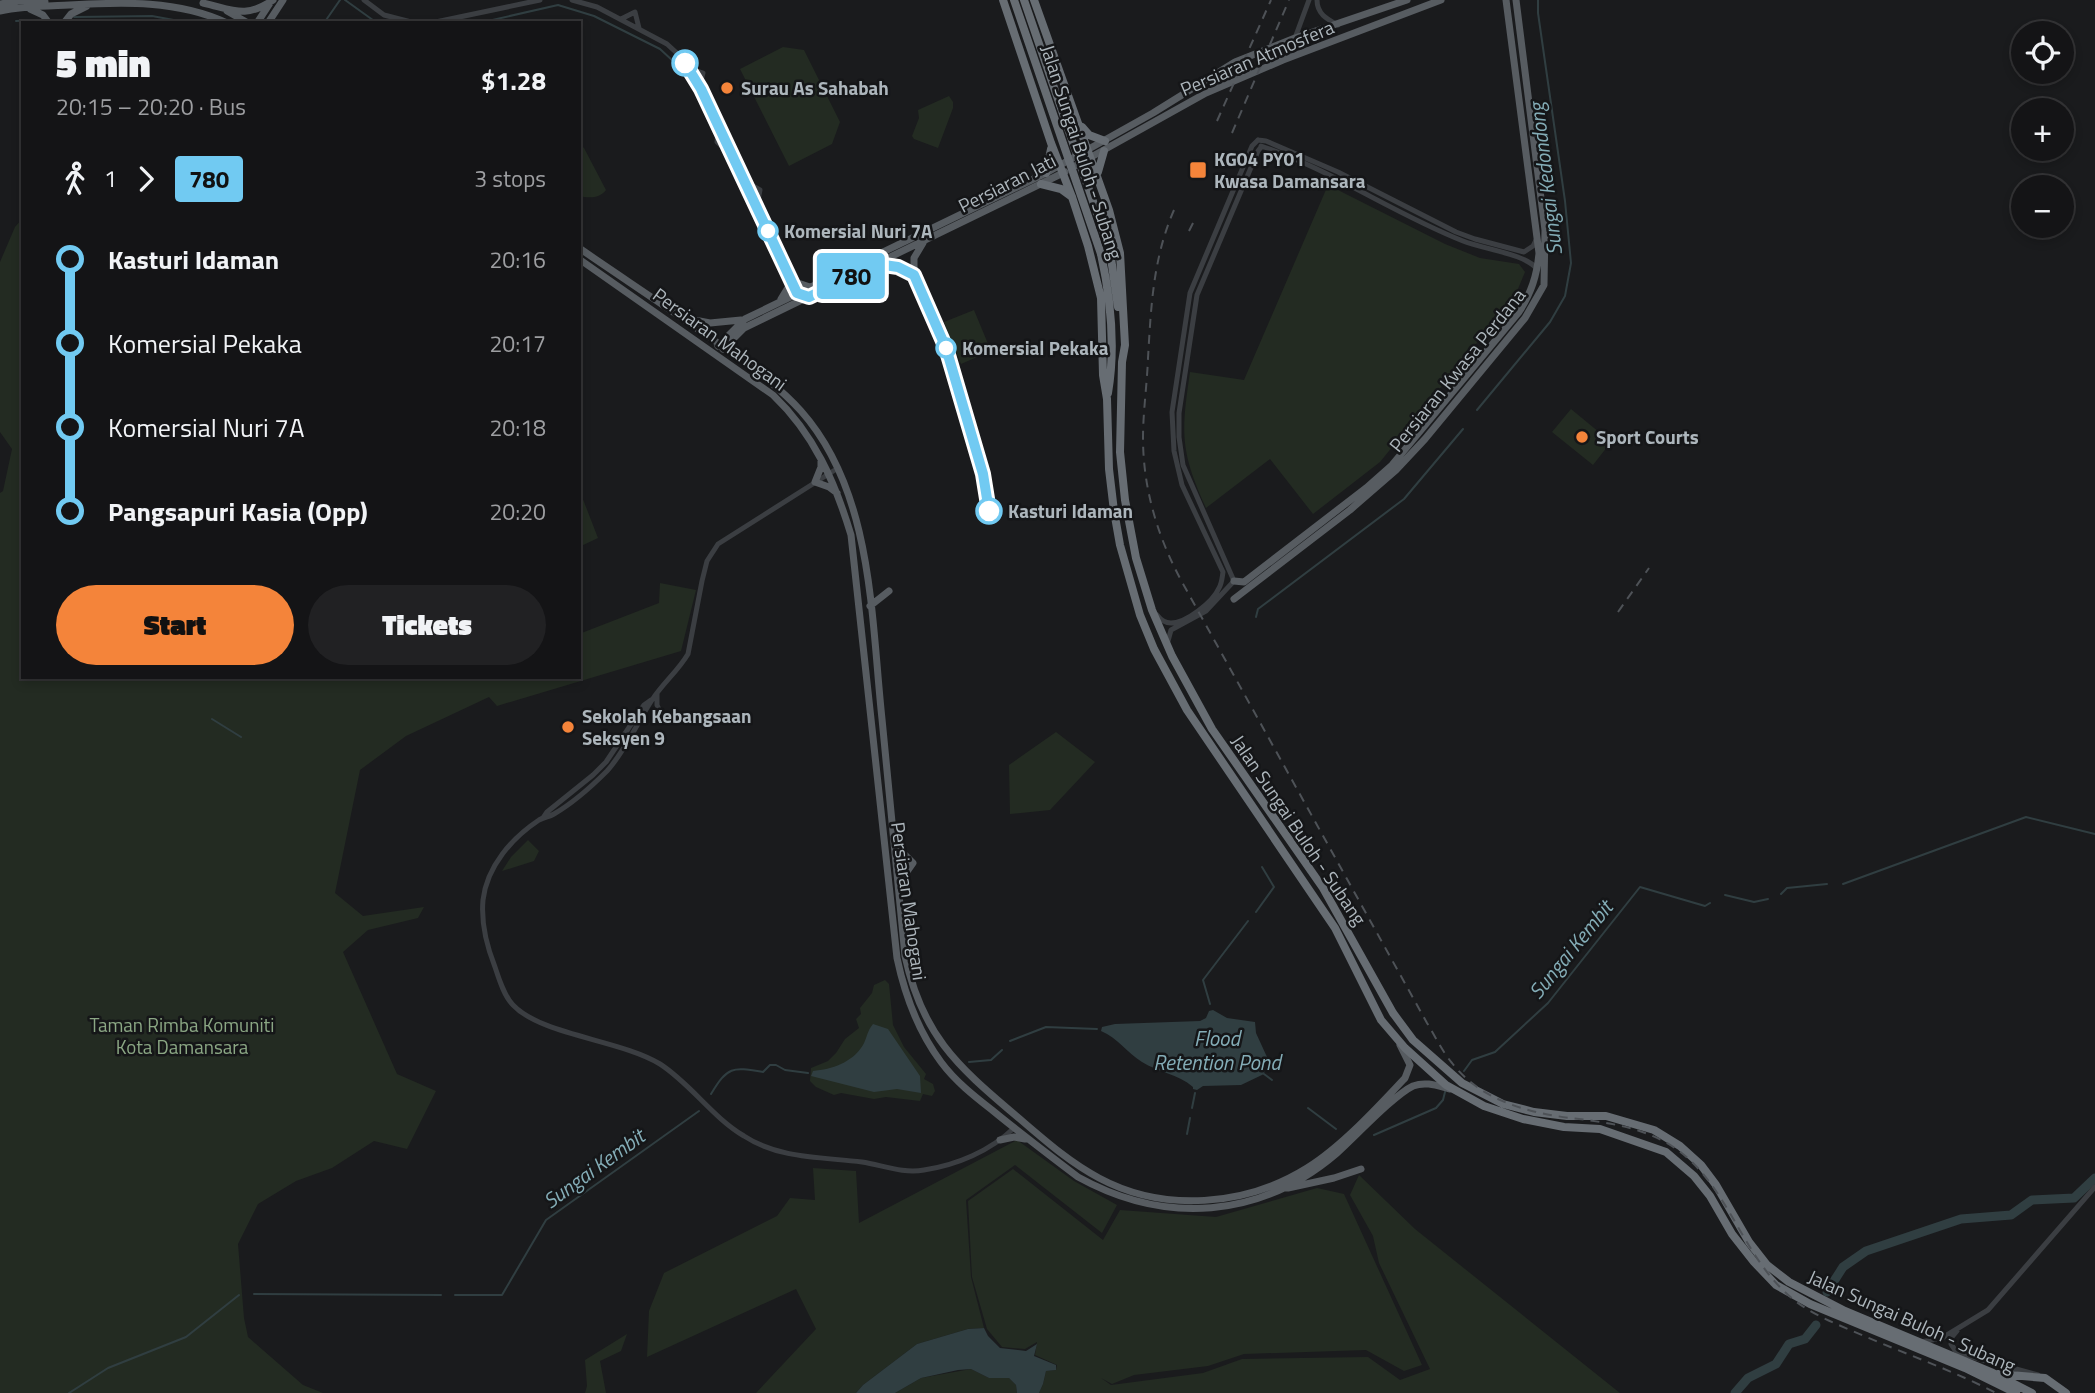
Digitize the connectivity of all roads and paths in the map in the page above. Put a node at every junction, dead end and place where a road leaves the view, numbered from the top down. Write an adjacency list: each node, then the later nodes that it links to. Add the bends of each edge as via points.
1 (74, 0): 19 (main road)
2 (193, 0): 21 (main road)
3 (273, 0): 21 (main road, via 247,13); 31 (main road)
4 (284, 0): 32 (main road); 33 (main road)
5 (364, 0): 23 (street)
6 (369, 0): 23 (street)
7 (540, 0): 36 (street)
8 (572, 0): 26 (street)
9 (1003, 0): 42 (highway, Jalan Sungai Buloh - Subang)
10 (1014, 0): 75 (highway, Jalan Sungai Buloh - Subang, bridge, via 1101,254 1111,317 1112,369)
11 (1024, 0): 74 (highway, Jalan Sungai Buloh - Subang, bridge, via 1110,251)
12 (1034, 0): 40 (highway, Jalan Sungai Buloh - Subang)
13 (1309, 0): 39 (street)
14 (1317, 0): 37 (street, via 1320,13)
15 (1407, 0): 37 (main road, Persiaran Atmosfera)
16 (1441, 0): 47 (main road, Persiaran Atmosfera, via 1206,93)
17 (1516, 1): 85 (main road, Persiaran Kwasa Perdana, via 1545,230 1545,276 1540,293 1525,318 1396,470)
18 (1506, 2): 57 (main road, Persiaran Kwasa Perdana)
19 (24, 3): 20 (main road); 22 (main road); 24 (main road); 27 (main road)
20 (94, 3): 28 (main road, via 76,10); 29 (main road, via 158,3)
21 (203, 3): 30 (main road)
22 (0, 4)
23 (374, 7): 25 (street)
24 (0, 11)
25 (384, 15): 34 (street); 35 (street)
26 (618, 18): 38 (street); 38 (street, via 635,12)
27 (48, 21)
28 (66, 21)
29 (223, 21)
30 (245, 21)
31 (258, 21)
32 (269, 21)
33 (277, 21)
34 (391, 21)
35 (407, 21)
36 (440, 21)
37 (1339, 25): 39 (main road, Persiaran Atmosfera)
38 (640, 29): 52 (street, via 667,44 688,68 703,74 701,89 718,127 717,142 732,157)
39 (1295, 38): 44 (main road, Persiaran Atmosfera, via 1235,62)
40 (1077, 119): 41 (highway, Jalan Sungai Buloh - Subang); 44 (highway, via 1089,135)
41 (1081, 131): 42 (highway, via 1065,144); 48 (highway, Jalan Sungai Buloh - Subang)
42 (1048, 132): 45 (highway, Jalan Sungai Buloh - Subang)
43 (1258, 140): 46 (street); 51 (street); 81 (street, via 1190,293 1172,412 1182,485)
44 (1105, 141): 48 (main road, Persiaran Atmosfera)
45 (1051, 143): 49 (highway, Jalan Sungai Buloh - Subang); 50 (highway, Jalan Sungai Buloh - Subang)
46 (1261, 147): 51 (street); 83 (street, via 1197,295 1179,413 1183,465)
47 (1104, 151): 48 (main road, Persiaran Atmosfera); 53 (highway)
48 (1089, 154): 49 (main road, Persiaran Atmosfera); 53 (highway, Jalan Sungai Buloh - Subang)
49 (1062, 169): 50 (main road, Persiaran Jati); 54 (main road, Persiaran Jati); 55 (highway, Jalan Sungai Buloh - Subang)
50 (1046, 173): 64 (main road, Persiaran Jati)
51 (1337, 175): 57 (street, via 1475,239 1524,252 1534,246); 62 (street, via 1454,238 1525,258)
52 (743, 179): 56 (street); 56 (street, via 760,190)
53 (1099, 180): 55 (highway, via 1083,181); 74 (highway, Jalan Sungai Buloh - Subang, via 1120,253)
54 (1041, 184): 55 (highway); 58 (main road, Persiaran Jati)
55 (1072, 197): 75 (highway, Jalan Sungai Buloh - Subang, via 1101,298)
56 (757, 209): 63 (street)
57 (1537, 237): 62 (main road, Persiaran Kwasa Perdana)
58 (926, 240): 61 (main road, Persiaran Jati); 61 (main road, via 915,253 914,275)
59 (581, 249): 68 (main road, Persiaran Mahogani)
60 (581, 260): 72 (main road, Persiaran Mahogani)
61 (877, 264): 66 (main road, Persiaran Jati)
62 (1538, 270): 83 (main road, Persiaran Kwasa Perdana, via 1519,312 1392,465 1244,582)
63 (792, 281): 64 (main road); 65 (street); 67 (main road)
64 (810, 287): 65 (main road, Persiaran Jati)
65 (797, 293): 66 (street); 67 (main road, Persiaran Jati)
66 (809, 297): 70 (main road, Persiaran Jati)
67 (779, 302): 69 (main road, Persiaran Jati)
68 (680, 317): 69 (main road, via 710,323); 71 (main road, Persiaran Mahogani)
69 (744, 319): 71 (main road, Persiaran Jati)
70 (736, 335): 71 (main road, Persiaran Jati); 73 (main road)
71 (721, 346): 72 (main road, Persiaran Jati); 73 (main road, Persiaran Mahogani)
72 (716, 354): 76 (main road, Persiaran Mahogani, via 785,406)
73 (738, 357): 77 (main road, Persiaran Mahogani, via 802,412)
74 (1122, 362): 87 (highway, Jalan Sungai Buloh - Subang, via 1120,452 1125,500)
75 (1107, 400): 95 (highway, Jalan Sungai Buloh - Subang, via 1109,469 1118,534 1154,649 1187,710 1335,928 1372,1006)
76 (821, 457): 78 (main road, Persiaran Mahogani); 79 (main road)
77 (838, 468): 78 (street); 82 (main road, Persiaran Mahogani, via 860,532)
78 (830, 473): 79 (street); 80 (main road, Persiaran Mahogani)
79 (815, 482): 80 (main road); 89 (street, via 718,544 707,561 688,654)
80 (838, 494): 98 (main road, Persiaran Mahogani, via 851,535 903,984 914,1018 942,1063)
81 (1223, 572): 83 (street); 84 (street)
82 (867, 580): 86 (main road, Persiaran Mahogani); 86 (main road, via 873,589 885,592)
83 (1232, 584): 84 (street); 88 (street, via 1206,611 1171,630 1167,640)
84 (1218, 592): 87 (street, via 1203,608 1172,623)
85 (1234, 599)
86 (870, 606): 93 (main road, Persiaran Mahogani)
87 (1152, 610): 88 (highway, Jalan Sungai Buloh - Subang)
88 (1172, 656): 107 (highway, Jalan Sungai Buloh - Subang, via 1212,729 1349,930 1383,1000 1435,1061 1462,1083 1503,1104 1567,1116 1606,1116 1654,1130 1701,1165 1749,1242 1776,1272 1814,1297)
89 (657, 694): 90 (street); 91 (street, via 660,715)
90 (652, 700): 91 (street); 92 (street, via 606,762)
91 (642, 719): 92 (street, via 600,778)
92 (543, 818): 100 (street, via 511,844 485,886 485,932 500,983 512,1005 545,1024 659,1063 741,1135 785,1153 921,1171 969,1158)
93 (895, 843): 94 (main road, Persiaran Mahogani); 94 (main road, via 913,863)
94 (899, 883): 96 (main road, Persiaran Mahogani, via 905,956 924,1016 950,1055)
95 (1393, 1036): 97 (highway, Jalan Sungai Buloh - Subang); 102 (main road, Persiaran Mahogani, via 1410,1065 1405,1078 1324,1156 1290,1178 1257,1190 1212,1200 1149,1197 1100,1179)
96 (974, 1080): 99 (main road, via 1012,1118); 102 (main road, Persiaran Mahogani)
97 (1454, 1091): 105 (main road, Persiaran Mahogani, via 1427,1084 1411,1087 1335,1155); 110 (highway, Jalan Sungai Buloh - Subang, via 1503,1113 1564,1127 1600,1129 1666,1152 1694,1175 1732,1234 1776,1285)
98 (995, 1113): 99 (main road, Persiaran Mahogani); 100 (main road, via 1005,1127)
99 (1014, 1128): 100 (street); 101 (main road, Persiaran Mahogani); 102 (main road, via 1023,1128)
100 (1000, 1140): 101 (main road, via 1018,1137)
101 (1032, 1142): 105 (main road, Persiaran Mahogani, via 1087,1182 1147,1205 1214,1210)
102 (1052, 1147)
103 (1361, 1169): 105 (main road)
104 (2095, 1187): 106 (street, via 1995,1303)
105 (1281, 1189)
106 (1962, 1326): 107 (street, via 1942,1338); 109 (street, via 1952,1337 1955,1350)
107 (1918, 1342): 108 (highway, Jalan Sungai Buloh - Subang)
108 (1993, 1373): 109 (highway); 111 (highway, Jalan Sungai Buloh - Subang)
109 (2045, 1378): 112 (highway)
110 (2015, 1393)
111 (2032, 1393)
112 (2066, 1393)

